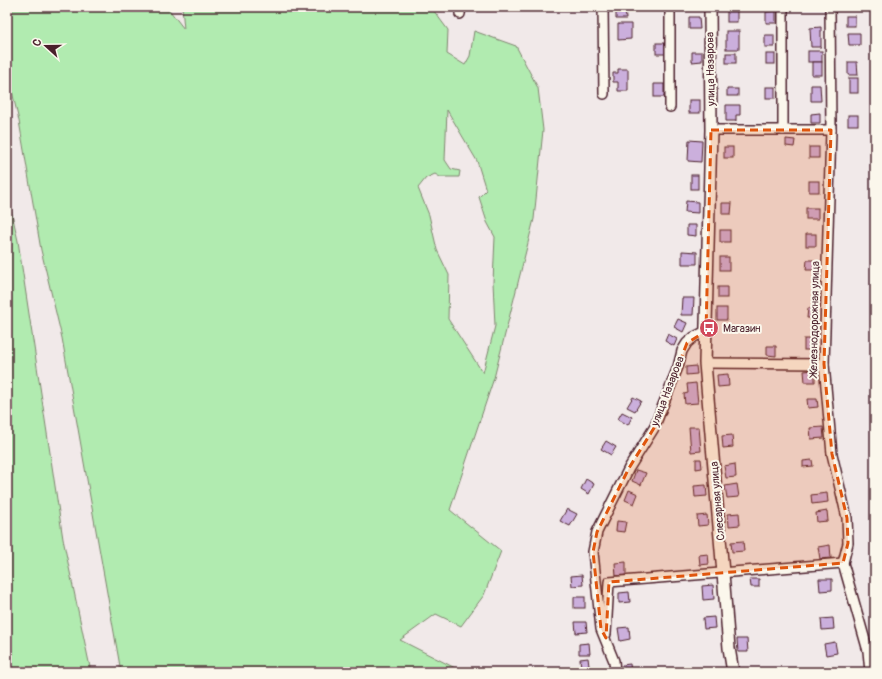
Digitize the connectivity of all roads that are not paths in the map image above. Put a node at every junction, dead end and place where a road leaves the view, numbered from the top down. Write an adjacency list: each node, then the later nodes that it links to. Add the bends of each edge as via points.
1 (603, 7): 6 (street)
2 (670, 7): 7 (street)
3 (710, 7): 8 (street, улица Назарова)
4 (783, 7): 9 (street)
5 (830, 7): 10 (street, Железнодорожная улица)
6 (604, 94)
7 (670, 107)
8 (711, 130): 9 (street); 11 (street, улица Назарова)
9 (783, 130): 10 (street)
10 (831, 130): 13 (street, Железнодорожная улица)
11 (706, 331): 12 (street, Слесарная улица); 16 (street, улица Назарова, via 694,337 682,351 654,428 629,468 596,532 592,552 601,628)
12 (705, 363): 13 (street); 15 (street, Слесарная улица)
13 (824, 364): 14 (street, Железнодорожная улица, via 832,454 848,518 848,543)
14 (843, 563): 15 (street); 19 (street, via 868,650)
15 (723, 573): 16 (street, via 609,582); 18 (street, Слесарная улица, via 728,648)
16 (606, 638): 17 (street, улица Назарова)
17 (615, 672)
18 (733, 672)
19 (870, 672)

